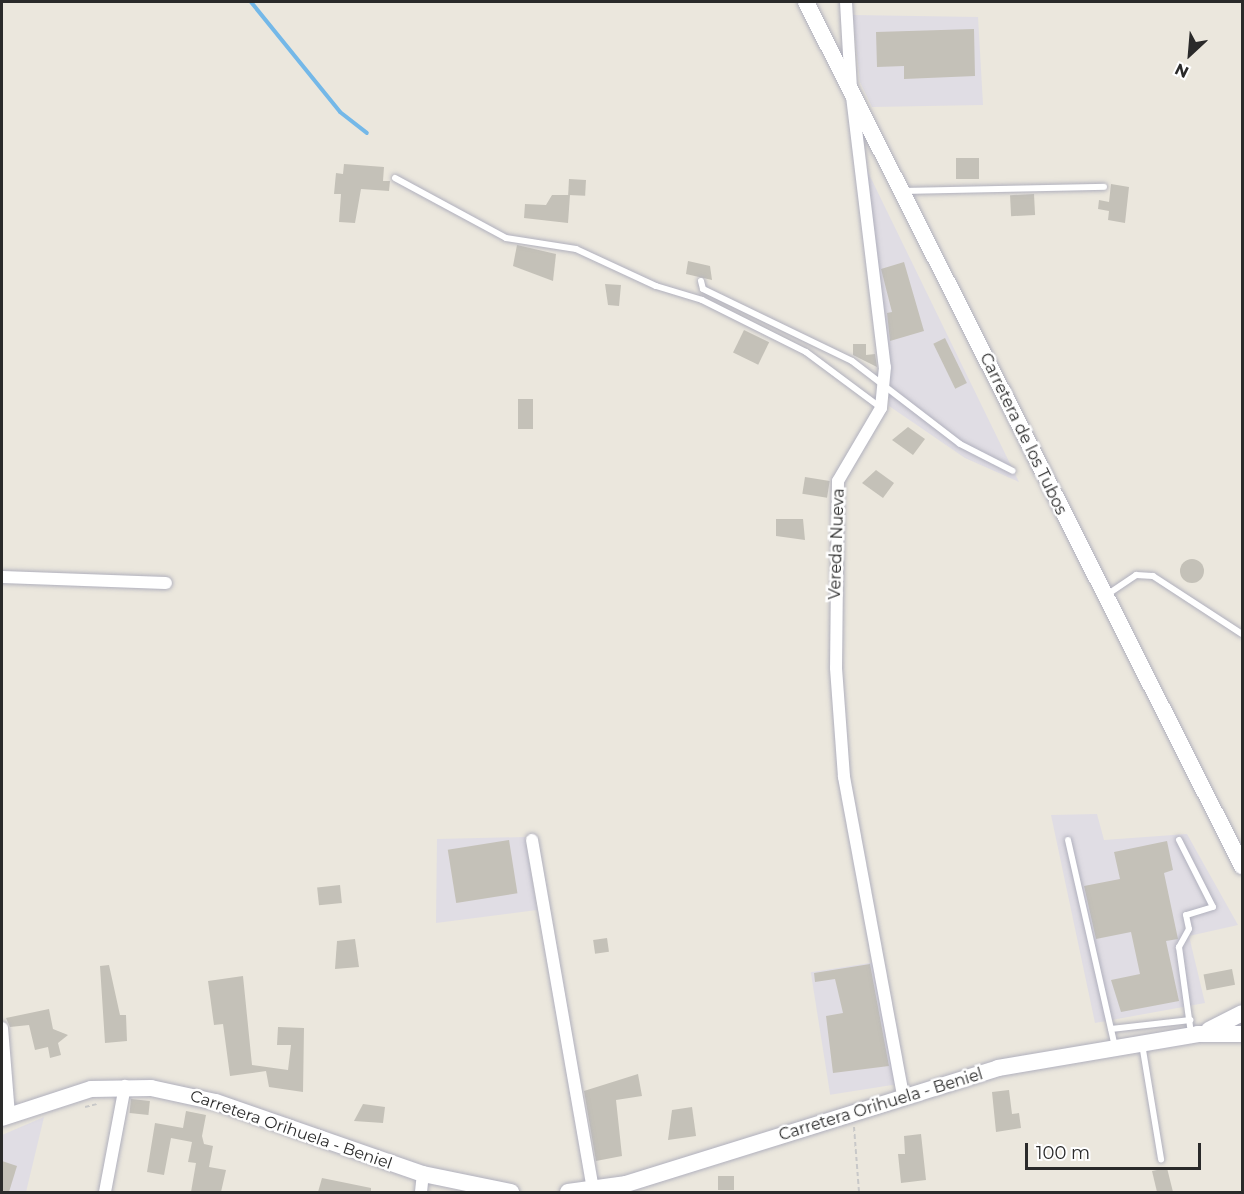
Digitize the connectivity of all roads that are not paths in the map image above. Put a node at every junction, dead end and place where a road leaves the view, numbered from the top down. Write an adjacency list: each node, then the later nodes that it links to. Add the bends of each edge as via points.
1 (806, 2): 3 (main road, Carretera de los Tubos)
2 (846, 2): 3 (street, Vereda Nueva)
3 (851, 88): 6 (main road, Carretera de los Tubos); 8 (street, Vereda Nueva, via 883,345)
4 (395, 178): 9 (lane, via 506,238 576,249 656,286 702,300 806,352)
5 (1104, 187): 6 (lane)
6 (905, 191): 13 (main road, Carretera de los Tubos)
7 (701, 281): 8 (lane, via 704,289 852,361)
8 (883, 387): 9 (street, Vereda Nueva); 10 (lane, via 985,460)
9 (881, 408): 27 (street, Vereda Nueva, via 838,481 836,657 844,777)
10 (1013, 471)
11 (2, 577): 12 (street)
12 (166, 584)
13 (1104, 600): 14 (lane, via 1114,585 1136,575 1154,576); 18 (main road, Carretera de los Tubos)
14 (1242, 634)
15 (532, 840): 31 (street)
16 (1068, 840): 21 (lane)
17 (1179, 840): 22 (lane, via 1213,907 1186,915 1189,929 1179,946)
18 (1242, 866)
19 (1242, 1013): 22 (main road, Carretera Orihuela - Beniel)
20 (2, 1028): 28 (street)
21 (1111, 1029): 22 (lane); 25 (lane)
22 (1193, 1030): 23 (main road, Carretera Orihuela - Beniel); 24 (main road, Carretera Orihuela - Beniel)
23 (1242, 1034)
24 (1142, 1043): 25 (main road, Carretera Orihuela - Beniel); 29 (lane)
25 (1115, 1047): 27 (main road, Carretera Orihuela - Beniel, via 998,1068)
26 (125, 1091): 28 (main road, Carretera Orihuela - Beniel, via 91,1089); 30 (main road, Carretera Orihuela - Beniel, via 206,1099); 32 (street)
27 (903, 1095): 31 (main road, Carretera Orihuela - Beniel)
28 (5, 1116)
29 (1161, 1159)
30 (423, 1174): 33 (street); 34 (main road, Carretera Orihuela - Beniel)
31 (593, 1190): 35 (main road, Carretera Orihuela - Beniel)
32 (105, 1192)
33 (421, 1192)
34 (510, 1192)
35 (568, 1192)

